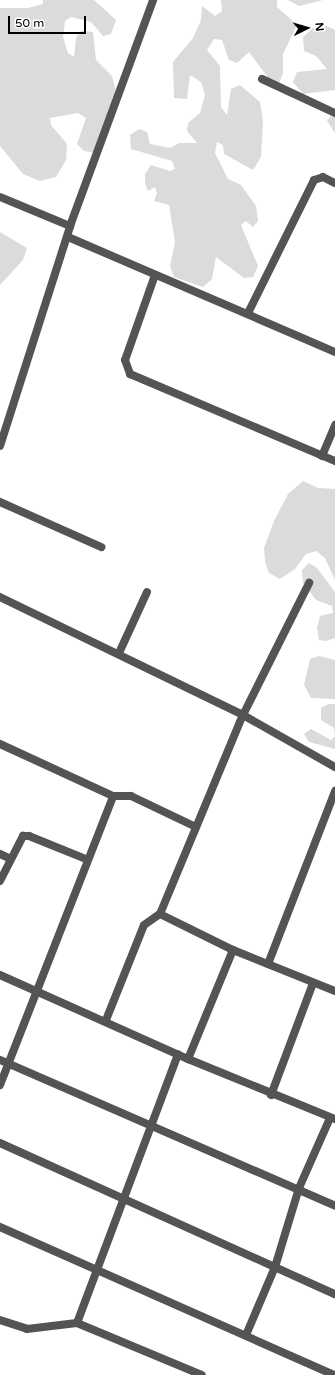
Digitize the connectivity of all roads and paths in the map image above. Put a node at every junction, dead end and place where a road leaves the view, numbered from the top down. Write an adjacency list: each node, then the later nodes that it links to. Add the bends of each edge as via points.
1 (153, 0): 6 (street)
2 (262, 79): 3 (street)
3 (335, 113)
4 (335, 184): 9 (street, via 323,177 314,180)
5 (0, 197): 6 (street)
6 (70, 226): 7 (street)
7 (68, 237): 8 (street); 12 (street)
8 (155, 275): 9 (street); 13 (street, via 125,360 130,374)
9 (248, 313): 10 (street)
10 (335, 352)
11 (335, 424): 13 (street)
12 (0, 444)
13 (322, 456): 14 (street)
14 (335, 461)
15 (0, 502): 16 (street)
16 (101, 547)
17 (309, 583): 21 (street)
18 (147, 592): 20 (street)
19 (0, 596): 20 (street)
20 (119, 653): 21 (street)
21 (243, 715): 23 (street); 26 (street)
22 (0, 744): 25 (street)
23 (335, 767)
24 (335, 791): 33 (street)
25 (113, 796): 26 (street, via 132,796); 29 (street)
26 (196, 827): 31 (street)
27 (0, 854): 28 (street)
28 (9, 858): 29 (street, via 19,839 29,836); 30 (street)
29 (86, 859): 36 (street)
30 (0, 881)
31 (160, 914): 32 (street); 38 (street, via 144,925)
32 (233, 950): 33 (street); 40 (street)
33 (268, 964): 35 (street)
34 (0, 975): 36 (street)
35 (313, 983): 37 (street); 44 (street)
36 (37, 990): 38 (street); 42 (street)
37 (335, 991)
38 (106, 1020): 39 (street)
39 (178, 1054): 40 (street); 46 (street)
40 (188, 1059): 44 (street)
41 (0, 1060): 42 (street)
42 (10, 1064): 43 (street); 46 (street)
43 (0, 1085)
44 (271, 1095): 45 (street)
45 (332, 1119): 48 (street)
46 (151, 1125): 48 (street); 49 (street)
47 (0, 1143): 49 (street)
48 (299, 1188): 50 (street); 52 (street)
49 (124, 1199): 52 (street); 53 (street)
50 (335, 1206)
51 (0, 1227): 53 (street)
52 (276, 1267): 54 (street); 57 (street)
53 (98, 1271): 56 (street); 57 (street)
54 (335, 1294)
55 (0, 1320): 56 (street, via 27,1329)
56 (78, 1323): 58 (street)
57 (246, 1335): 59 (street)
58 (202, 1375)
59 (334, 1375)

